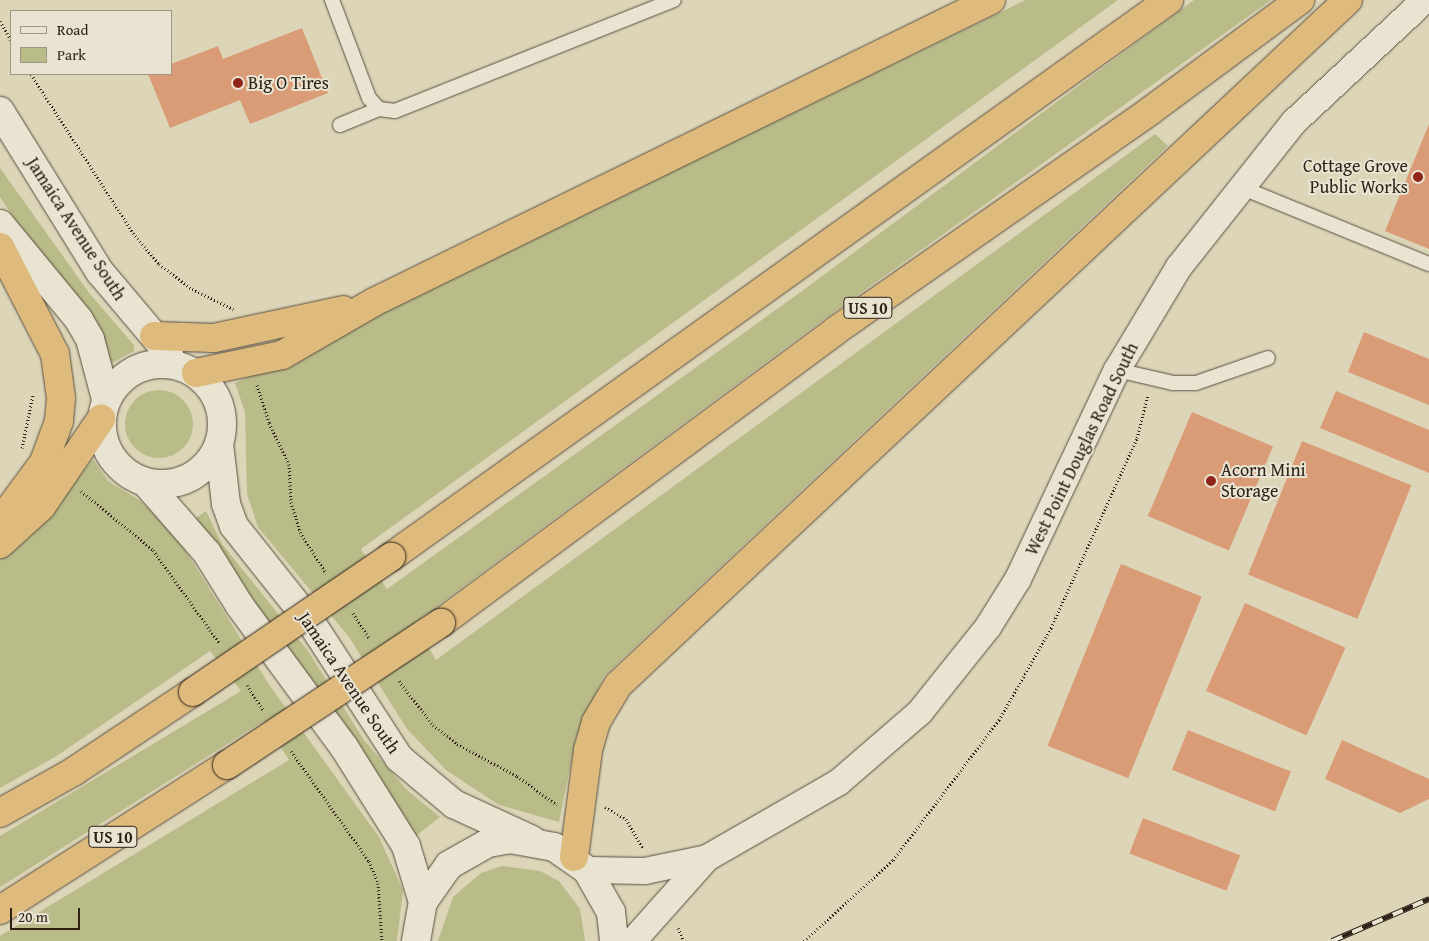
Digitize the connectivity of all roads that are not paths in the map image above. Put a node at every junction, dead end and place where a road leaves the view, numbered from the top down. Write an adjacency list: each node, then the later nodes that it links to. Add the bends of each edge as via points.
1 (332, 0): 8 (lane, via 369,98)
2 (674, 0): 8 (lane, via 395,110)
3 (991, 0): 15 (highway)
4 (1169, 0): 26 (highway, bridge, via 391,557 73,772)
5 (1300, 0): 31 (highway, US 10, bridge, via 1150,111 835,331 441,623)
6 (1348, 0): 29 (highway, via 618,684 596,722 583,778)
7 (1425, 0): 11 (street, West Point Douglas Road South, via 1293,123)
8 (379, 109): 10 (lane)
9 (0, 111): 16 (main road, Jamaica Avenue South, via 100,272)
10 (340, 125)
11 (1240, 187): 14 (lane); 19 (street, West Point Douglas Road South, via 1179,267)
12 (0, 224): 20 (main road, via 79,320 90,339)
13 (0, 247): 22 (highway, via 48,338 60,374)
14 (1429, 264)
15 (374, 302): 16 (highway, via 246,333 183,340); 18 (highway, via 282,355 252,365)
16 (154, 336): 18 (main road, Jamaica Avenue South)
17 (1268, 358): 19 (lane, via 1196,383 1151,379)
18 (187, 369): 20 (main road, via 156,363 136,369 119,381); 21 (main road, via 220,405)
19 (1117, 370): 28 (street, West Point Douglas Road South, via 1018,579 956,670 920,712 839,782)
20 (104, 409): 22 (highway); 23 (main road, via 112,459)
21 (219, 444): 23 (main road, via 211,460 182,482); 27 (main road, Jamaica Avenue South, via 226,504 234,526 312,624 399,758 454,804)
22 (55, 469): 24 (highway); 25 (highway, via 20,529)
23 (146, 483): 30 (main road, via 207,553 240,606 344,747 406,846)
24 (0, 522)
25 (0, 544)
26 (0, 813)
27 (532, 840): 29 (main road, Jamaica Avenue South); 30 (main road, via 502,840 467,852 444,870)
28 (707, 858): 29 (street, West Point Douglas Road South, via 645,871); 34 (street, West Point Douglas Road South)
29 (580, 864): 33 (main road, via 611,912)
30 (423, 902): 32 (main road)
31 (0, 910)
32 (416, 941)
33 (614, 941)
34 (633, 941)

